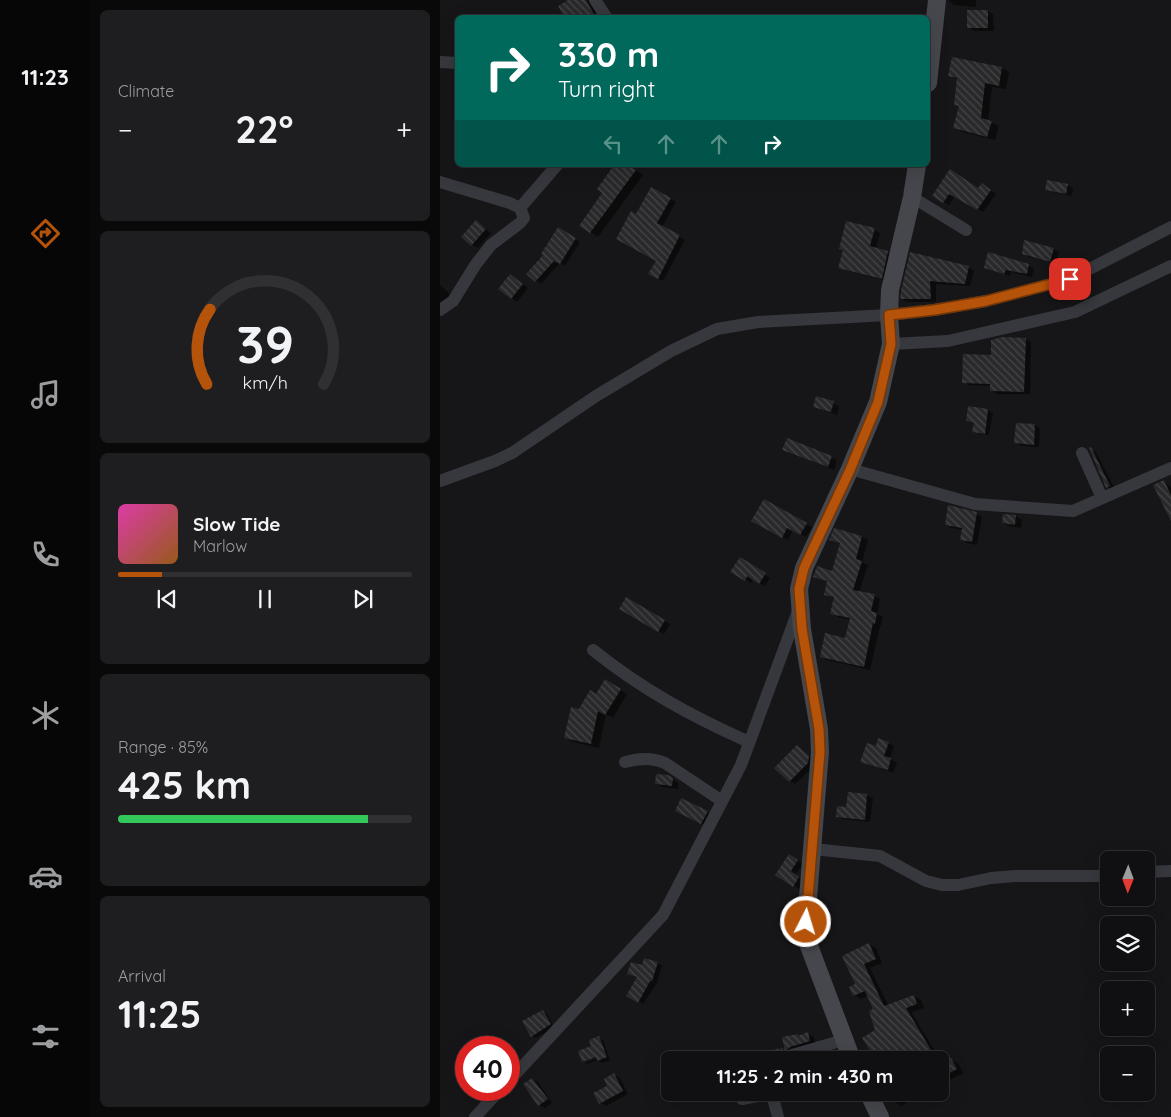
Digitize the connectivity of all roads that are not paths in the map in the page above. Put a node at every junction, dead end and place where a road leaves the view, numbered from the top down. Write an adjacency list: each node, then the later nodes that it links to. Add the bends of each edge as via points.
1 (596, 0): 3 (street)
2 (937, 0): 6 (street)
3 (604, 15)
4 (440, 62): 5 (street)
5 (455, 63)
6 (930, 65)
7 (555, 167): 11 (street)
8 (917, 167): 10 (street)
9 (440, 182): 11 (street)
10 (912, 197): 13 (street); 16 (street, via 890,290)
11 (520, 208): 15 (street, via 522,220 491,244 453,301)
12 (1171, 227): 16 (street, via 1070,279 986,301 934,310)
13 (966, 230)
14 (1171, 266): 16 (street, via 1075,312 948,341)
15 (440, 310)
16 (890, 329): 19 (street, via 878,402); 20 (street, via 758,322 717,329 671,351 596,396 512,454)
17 (1082, 453): 21 (street)
18 (1171, 468): 21 (street)
19 (850, 470): 21 (street, via 975,504 1073,511); 22 (street, via 804,568 799,589)
20 (440, 481)
21 (1102, 498)
22 (800, 607): 24 (street); 27 (street, via 819,729)
23 (593, 650): 24 (street, via 664,700)
24 (749, 742): 26 (street)
25 (625, 762): 26 (street, via 656,760)
26 (722, 801): 34 (street, via 663,915)
27 (813, 850): 30 (street, via 880,856 926,881 942,885 1015,876); 31 (street, via 806,935)
28 (1155, 872): 29 (street)
29 (1171, 872)
30 (1100, 876)
31 (844, 1040): 32 (street); 33 (street)
32 (806, 1051)
33 (848, 1051)
34 (520, 1068)
35 (490, 1101): 38 (street)
36 (777, 1101): 39 (street)
37 (872, 1101): 40 (street)
38 (475, 1117)
39 (778, 1117)
40 (880, 1117)

